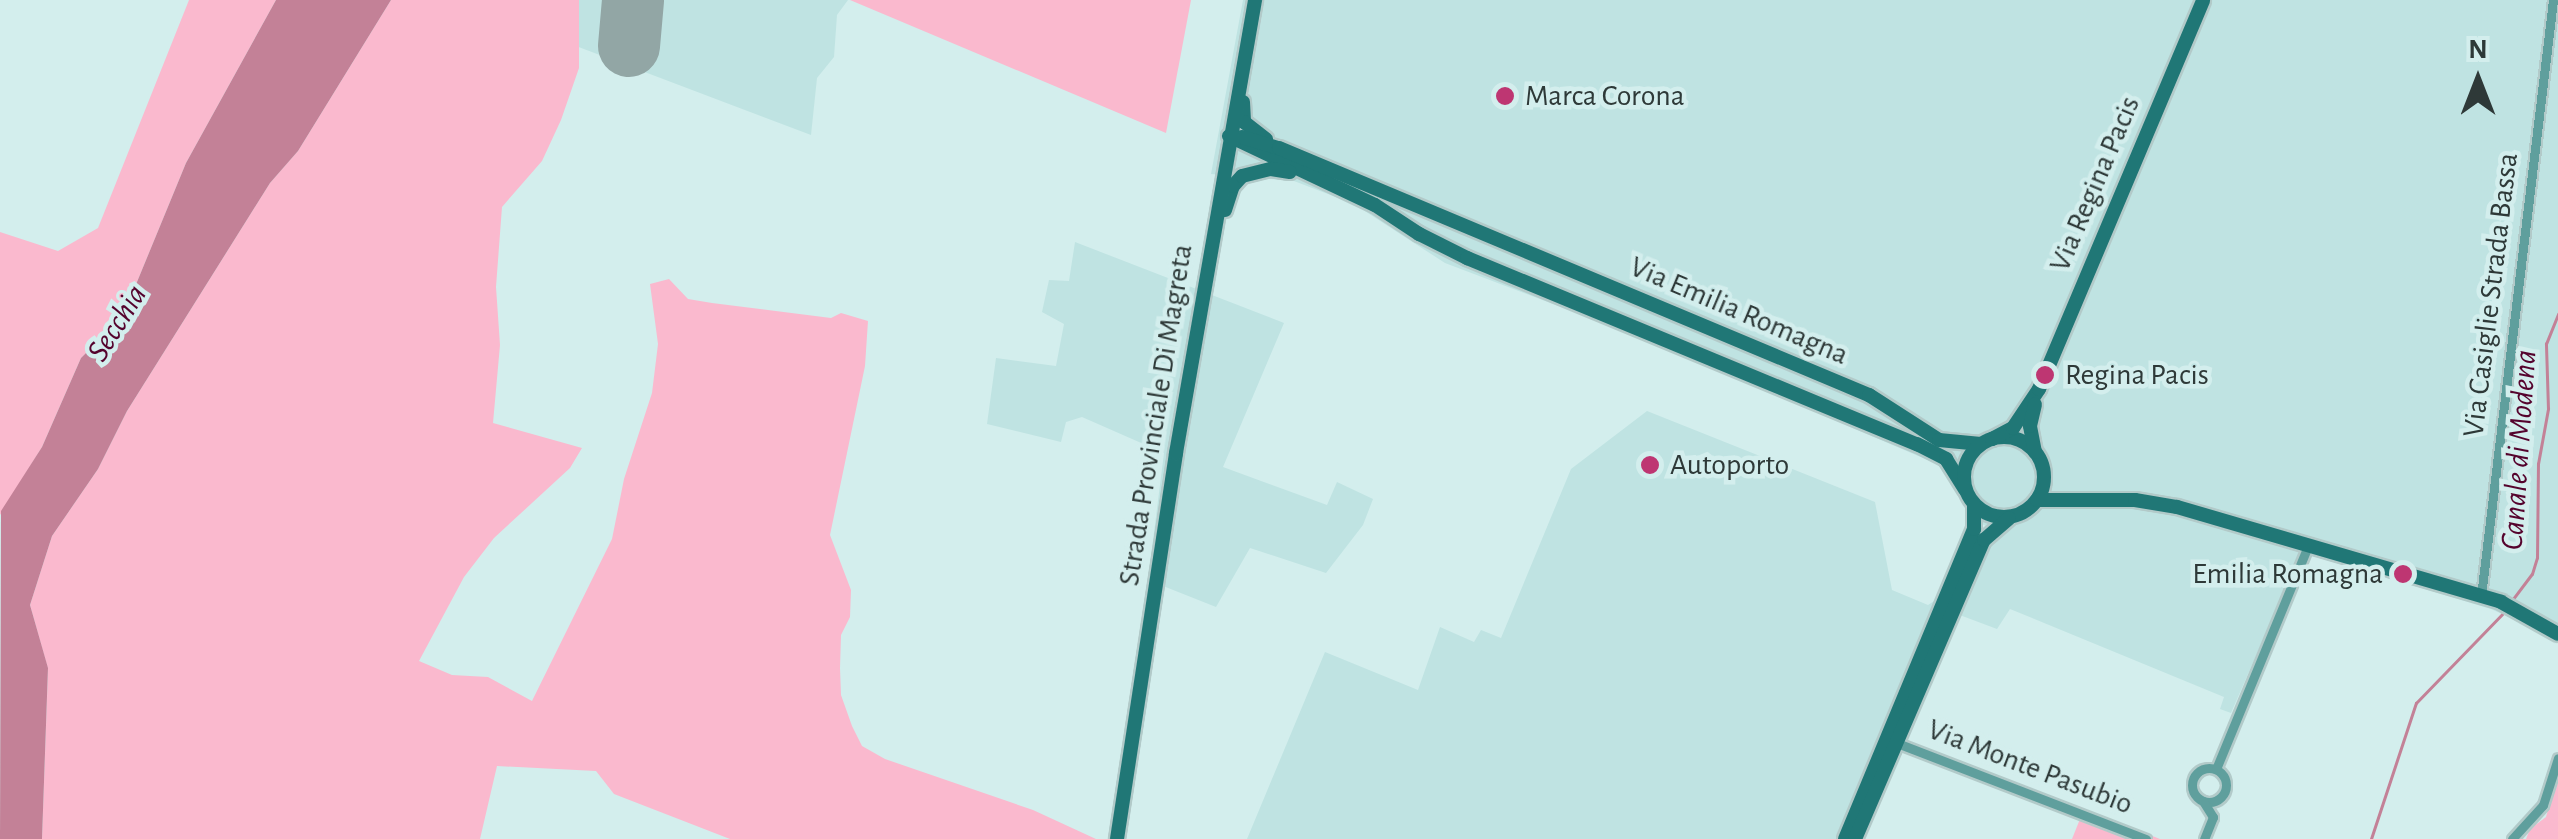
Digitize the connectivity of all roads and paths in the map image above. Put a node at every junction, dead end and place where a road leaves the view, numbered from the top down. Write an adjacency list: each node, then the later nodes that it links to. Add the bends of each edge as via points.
1 (1254, 0): 4 (street, Strada Provinciale Di Magreta)
2 (2203, 0): 11 (street, Via Regina Pacis)
3 (2553, 0): 21 (street, Via Casiglie Strada Bassa)
4 (1248, 31): 5 (street, Strada Provinciale Di Magreta); 6 (street, via 1254,40 1242,118)
5 (1230, 136): 6 (street, Via Emilia Romagna); 7 (street, Via Emilia Romagna); 10 (street, Strada Provinciale Di Magreta)
6 (1279, 148): 8 (street, Via Emilia Romagna)
7 (1302, 174): 9 (street, Via Emilia Romagna, via 1375,205); 10 (street, via 1271,169 1242,176 1227,198)
8 (1472, 229): 9 (street, via 1460,241); 12 (street, Via Emilia Romagna, via 1870,395 1939,440)
9 (1467, 258): 15 (street, Via Emilia Romagna, via 1917,444 1946,460)
10 (1207, 267): 27 (street, Strada Provinciale Di Magreta)
11 (2039, 390): 12 (street, Via Regina Pacis, via 2020,422); 13 (street, Via Regina Pacis, via 2030,426)
12 (1986, 441): 13 (street, Via Emilia Romagna, via 2015,439); 15 (street, via 1965,464)
13 (2035, 452): 14 (street)
14 (2044, 474): 16 (street); 17 (street)
15 (1965, 490): 18 (street, Via Emilia Romagna)
16 (2077, 497): 17 (street); 20 (street, via 2177,507)
17 (2037, 500): 19 (street)
18 (1974, 505): 19 (street); 28 (street, via 1974,529)
19 (2008, 518): 23 (street, via 1984,540)
20 (2308, 546): 21 (street); 25 (street)
21 (2481, 596): 22 (street)
22 (2558, 634)
23 (1897, 742): 29 (street); 30 (street, Via Monte Pasubio)
24 (2558, 758): 32 (street, via 2543,806)
25 (2216, 770): 26 (street, via 2224,777 2224,794); 26 (street, via 2206,768 2194,778 2194,793)
26 (2203, 801): 31 (street, via 2212,817)
27 (1117, 839)
28 (1845, 839)
29 (1855, 839)
30 (2146, 839)
31 (2204, 839)
32 (2512, 839)

